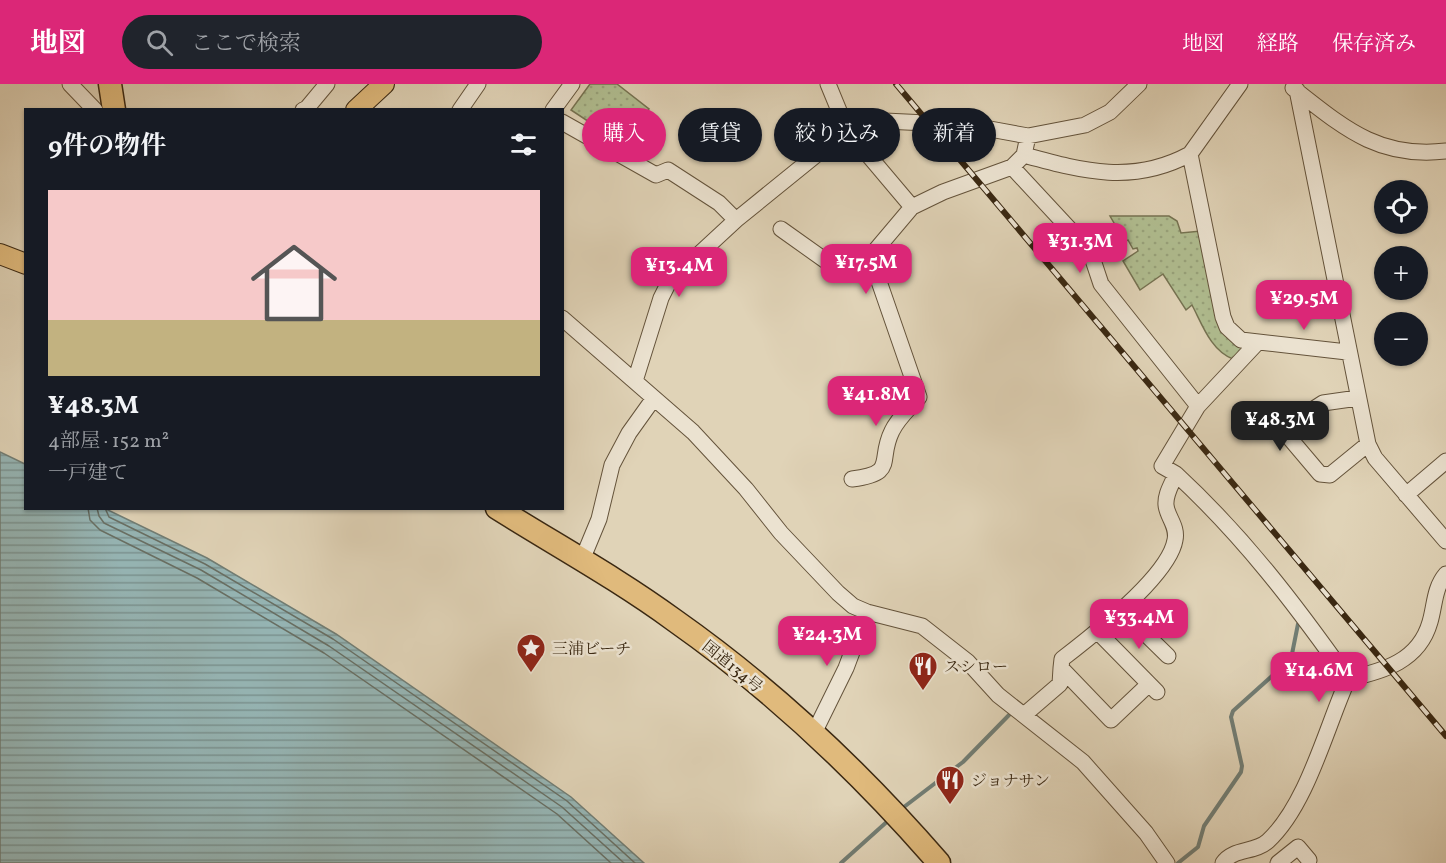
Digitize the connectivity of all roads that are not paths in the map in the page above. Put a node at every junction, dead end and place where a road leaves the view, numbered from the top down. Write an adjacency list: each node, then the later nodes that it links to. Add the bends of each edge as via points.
1 (70, 84): 11 (street)
2 (110, 84): 12 (highway)
3 (327, 84): 13 (street)
4 (384, 84): 14 (main road)
5 (478, 84): 15 (street)
6 (572, 84): 16 (street)
7 (828, 84): 17 (street)
8 (1139, 84): 20 (street, via 1110,112 1085,125)
9 (1240, 84): 22 (street)
10 (1293, 87): 21 (street, via 1344,128 1366,140 1407,152); 35 (street)
11 (92, 108)
12 (114, 108)
13 (305, 108)
14 (358, 108)
15 (461, 108)
16 (554, 108)
17 (838, 108)
18 (900, 122): 20 (street, via 968,125)
19 (564, 123): 28 (street, via 656,176 668,170 719,203)
20 (1028, 136): 23 (street)
21 (1446, 151)
22 (1190, 154): 23 (street, via 1168,166 1134,172 1084,172); 34 (street, via 1223,317 1234,335)
23 (1024, 155): 26 (street)
24 (808, 162): 28 (street)
25 (875, 162): 27 (street)
26 (1012, 167): 27 (street); 39 (street, via 1090,251 1101,284)
27 (912, 207): 31 (street)
28 (736, 220): 36 (street, via 669,282)
29 (781, 229): 31 (street, via 833,267)
30 (0, 254): 32 (main road)
31 (872, 259): 43 (street, via 919,397 892,431 881,470 873,476)
32 (24, 263)
33 (564, 320): 36 (street)
34 (1257, 343): 35 (street); 39 (street)
35 (1347, 352): 38 (street)
36 (635, 381): 37 (street)
37 (654, 398): 47 (street, via 612,465 600,519); 50 (street, via 693,432 838,593)
38 (1358, 398): 40 (street); 40 (street, via 1323,403 1289,425 1287,435 1320,474 1330,475)
39 (1198, 406): 42 (street, via 1162,466)
40 (1368, 444): 44 (street)
41 (1446, 461): 44 (street)
42 (1176, 474): 49 (street, via 1166,507 1175,526 1172,551 1147,585); 54 (street, via 1221,516 1267,568)
43 (852, 479)
44 (1406, 495): 46 (street)
45 (500, 510): 47 (highway, 国道134号)
46 (1446, 541)
47 (582, 560): 56 (highway, 国道134号, via 675,620)
48 (1446, 574): 54 (street, via 1436,592 1426,632 1415,651 1383,672)
49 (1120, 609): 51 (street); 52 (street)
50 (867, 612): 55 (street, via 922,626 968,662 998,695); 56 (street, via 846,668)
51 (1098, 632): 53 (street, via 1062,659); 53 (street, via 1153,688 1111,720)
52 (1168, 656)
53 (1061, 668): 55 (street, via 1060,684)
54 (1348, 679): 57 (street, via 1298,803)
55 (1024, 715): 60 (street, via 1083,762 1146,833)
56 (814, 733): 59 (highway, 国道134号, via 887,804)
57 (1267, 841): 61 (street, via 1233,854); 62 (street)
58 (1309, 860): 62 (street, via 1298,847)
59 (939, 863)
60 (1167, 863)
61 (1223, 863)
62 (1277, 863)

